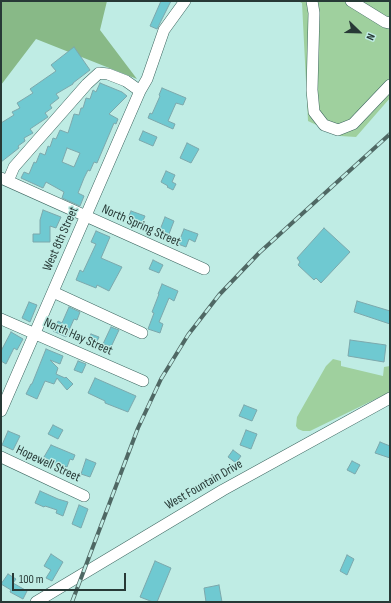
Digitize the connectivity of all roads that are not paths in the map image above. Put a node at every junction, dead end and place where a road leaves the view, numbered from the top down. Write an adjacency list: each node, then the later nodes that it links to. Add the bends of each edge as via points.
1 (185, 1): 6 (street, West 8th Street, via 164,30 147,79)
2 (312, 1): 5 (street, via 314,112 324,125 338,130 353,124)
3 (351, 1): 4 (street, via 384,22)
4 (390, 23)
5 (390, 85)
6 (140, 91): 7 (street, via 126,81 99,73); 8 (street, West 8th Street)
7 (4, 179): 8 (street, North Spring Street)
8 (86, 217): 9 (street, North Spring Street); 10 (street, West 8th Street)
9 (204, 269)
10 (53, 292): 12 (street, West 8th Street); 13 (street)
11 (1, 319): 12 (street, North Hay Street)
12 (34, 333): 14 (street, North Hay Street); 16 (street, West 8th Street)
13 (142, 333)
14 (143, 381)
15 (390, 398): 19 (street, West Fountain Drive, via 223,490)
16 (1, 411)
17 (1, 457): 18 (street, Hopewell Street)
18 (84, 496)
19 (36, 602)

